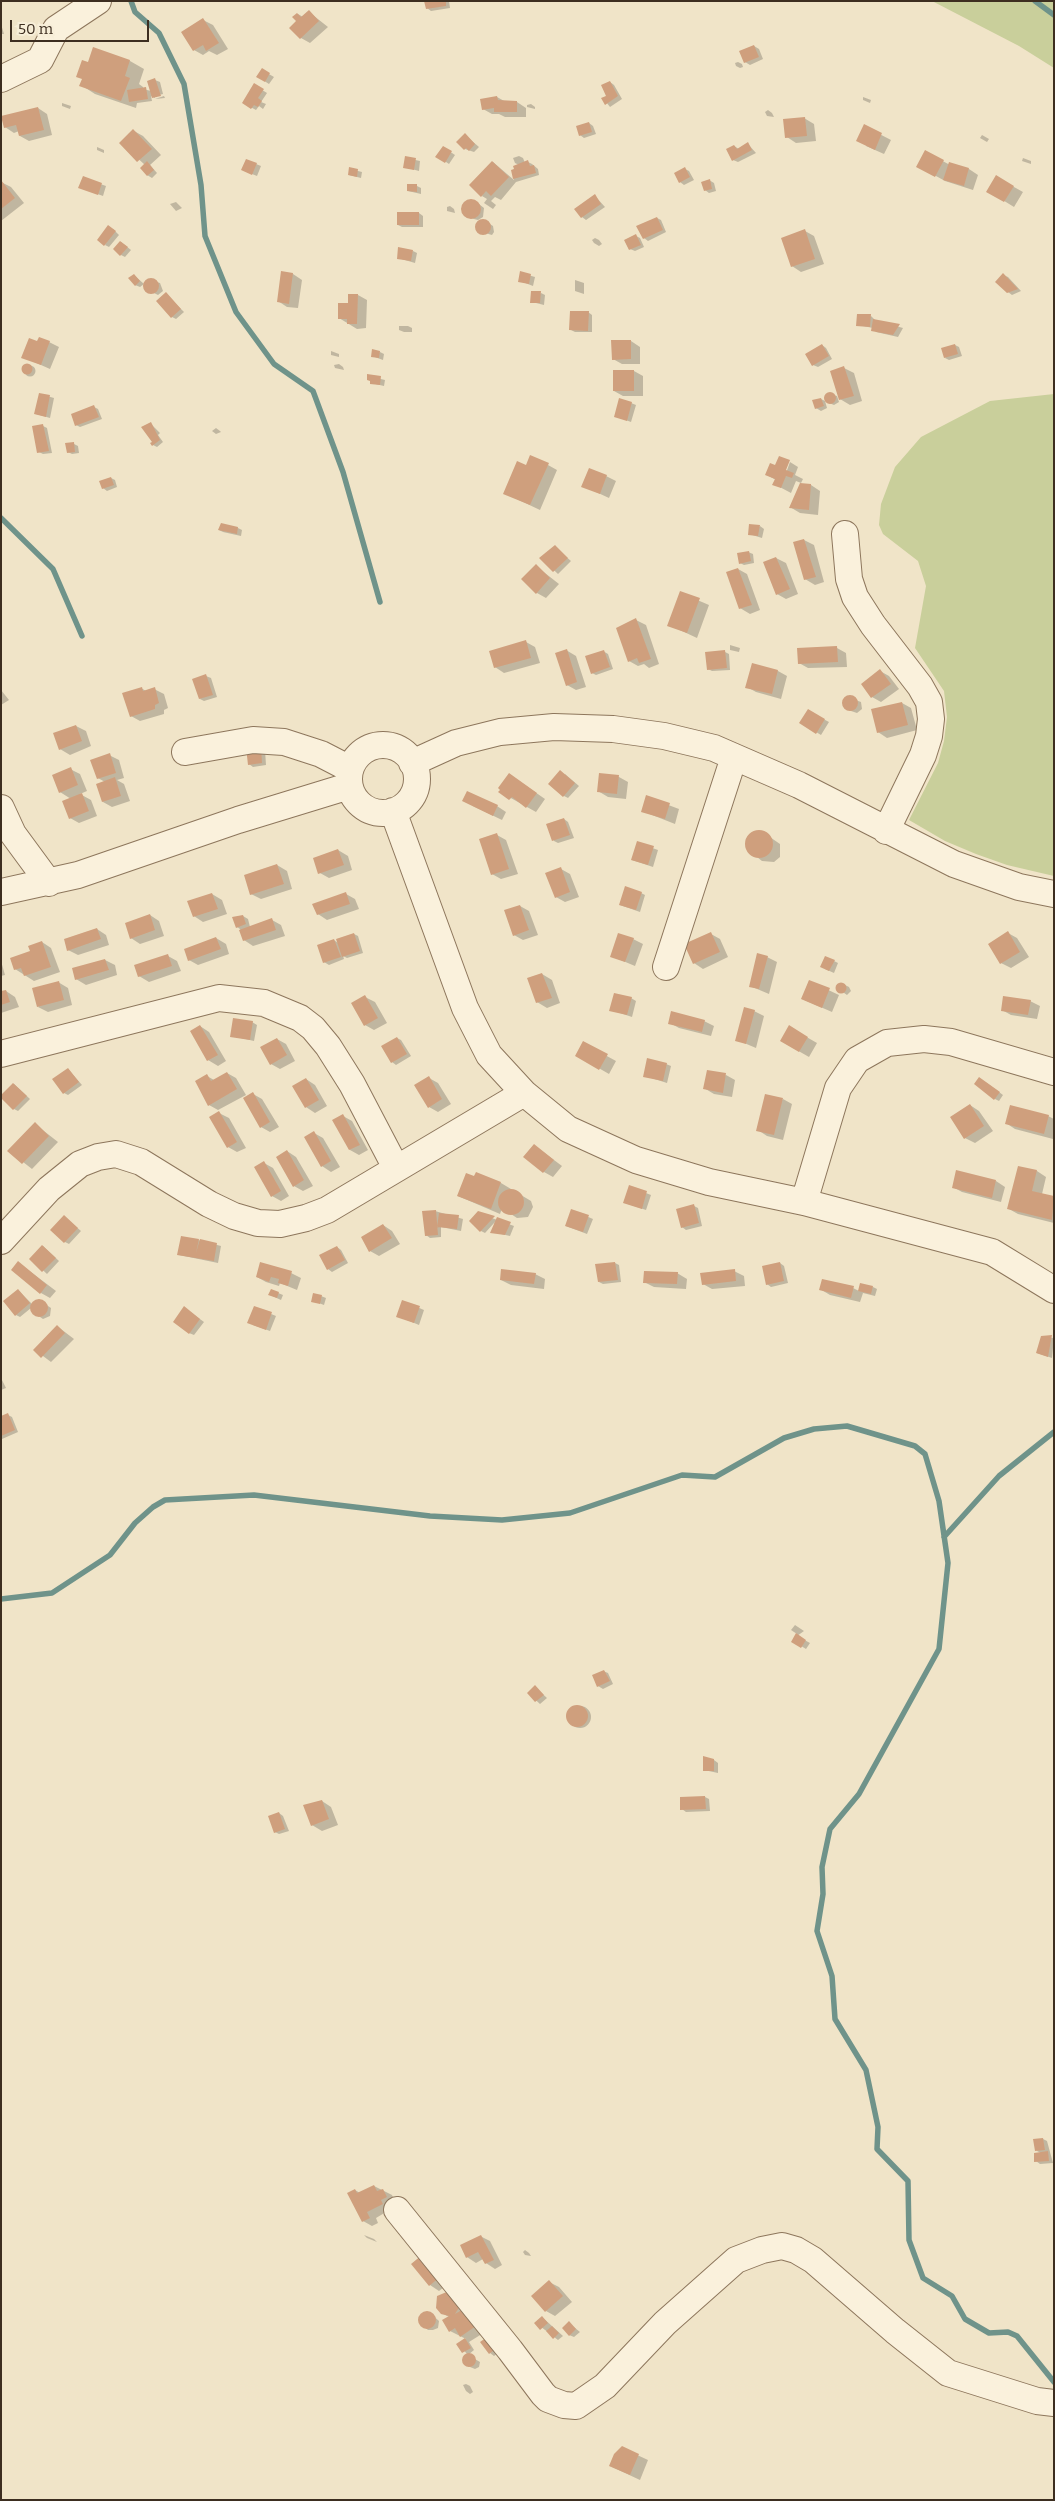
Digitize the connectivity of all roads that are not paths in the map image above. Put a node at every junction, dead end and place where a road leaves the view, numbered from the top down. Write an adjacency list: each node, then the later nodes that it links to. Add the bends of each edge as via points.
1 (98, 1): 2 (street, via 56,30 40,60)
2 (1, 79)
3 (845, 534): 10 (street, via 848,579 855,597 929,702 931,719 923,755)
4 (185, 752): 7 (street, via 253,740 284,742 321,754)
5 (734, 757): 6 (street, via 714,748 664,736 613,729 554,727 500,732 465,741); 10 (street, via 799,785); 14 (street)
6 (412, 763): 7 (street, via 396,748 374,746 355,759); 9 (street, via 416,774 413,796)
7 (350, 777): 9 (street, via 356,801 364,808 375,813); 11 (street, via 238,820)
8 (1, 808): 11 (street, via 13,834)
9 (393, 812): 17 (street, via 465,1008 489,1055)
10 (886, 831): 13 (street, via 986,876)
11 (48, 883): 12 (street)
12 (1, 892)
13 (1054, 894)
14 (666, 967)
15 (1, 1054): 18 (street, via 219,998 264,1003 300,1018 328,1046)
16 (1054, 1072): 19 (street, via 951,1042 924,1039 887,1043 857,1060 838,1088)
17 (524, 1093): 18 (street); 19 (street, via 568,1129 636,1160 709,1182)
18 (396, 1168): 20 (street, via 327,1210 280,1224 258,1223 234,1216 141,1162 116,1154 98,1157 80,1164 49,1189)
19 (804, 1202): 21 (street, via 992,1252)
20 (1, 1241)
21 (1054, 1290)
22 (397, 2210): 23 (street, via 543,2394 564,2405 576,2406 605,2386 665,2322 736,2260 782,2246 813,2260 948,2373 1037,2401)
23 (1054, 2403)

